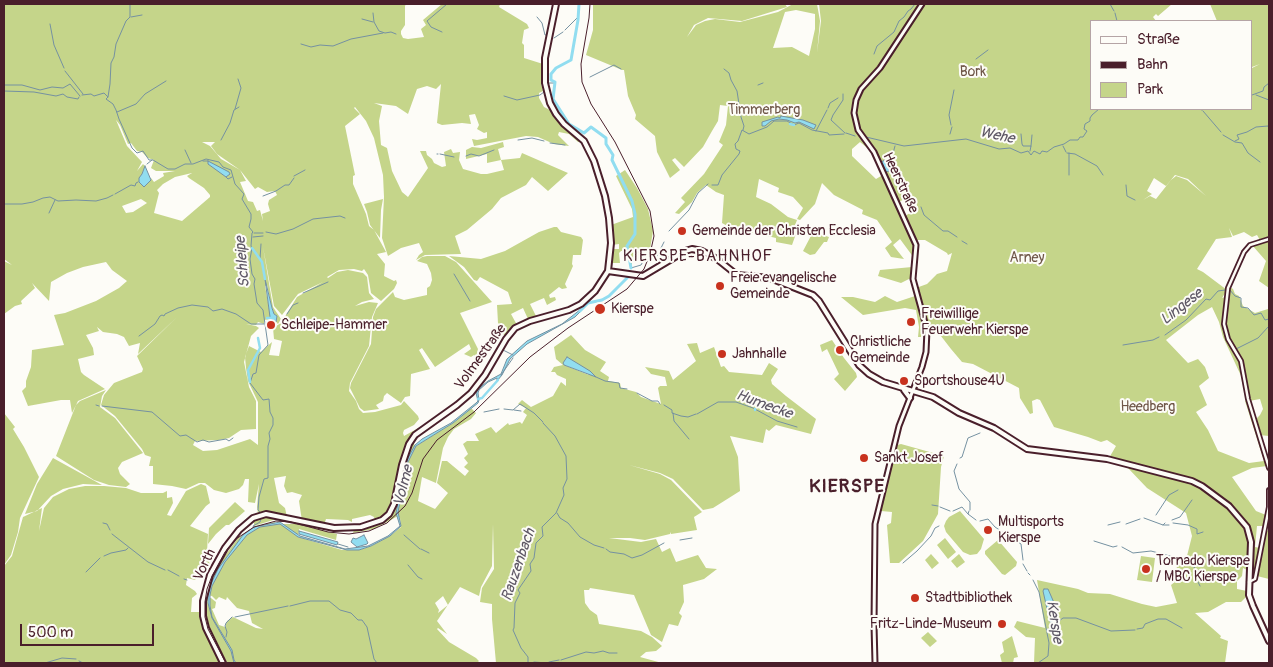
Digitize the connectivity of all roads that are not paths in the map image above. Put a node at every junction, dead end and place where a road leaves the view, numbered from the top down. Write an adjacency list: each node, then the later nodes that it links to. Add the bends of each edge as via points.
1 (556, 4): 4 (main road, Volmestraße, via 545,58 545,84 556,114 584,141 594,161 609,218)
2 (922, 4): 6 (main road, Heerstraße, via 880,68 862,89 854,113 858,130 874,152 916,245 913,279 927,326 927,340)
3 (1269, 239): 8 (street, via 1250,245 1244,252 1228,288 1224,324 1228,339 1241,361 1248,399)
4 (608, 271): 5 (main road, via 647,275 679,254 697,249 717,259 737,275 770,278 800,288 817,298 861,368 881,381); 10 (main road, Volmestraße, via 591,296 574,308 515,328 471,393 415,435 402,465 394,504 382,520 344,529)
5 (902, 388): 6 (main road); 7 (main road)
6 (913, 391): 7 (main road, Heerstraße); 11 (main road, via 933,397 1027,449 1107,459 1197,483 1208,489 1229,506 1250,534)
7 (910, 398): 14 (main road, Heerstraße, via 899,426 874,528)
8 (1269, 468)
9 (1269, 490): 11 (street, via 1269,507 1255,579)
10 (288, 518): 13 (main road, Vorth, via 272,515 253,518 225,548 210,575 203,596 203,611 206,628)
11 (1249, 582): 12 (main road, via 1252,606)
12 (1269, 641)
13 (223, 663)
14 (875, 663)

